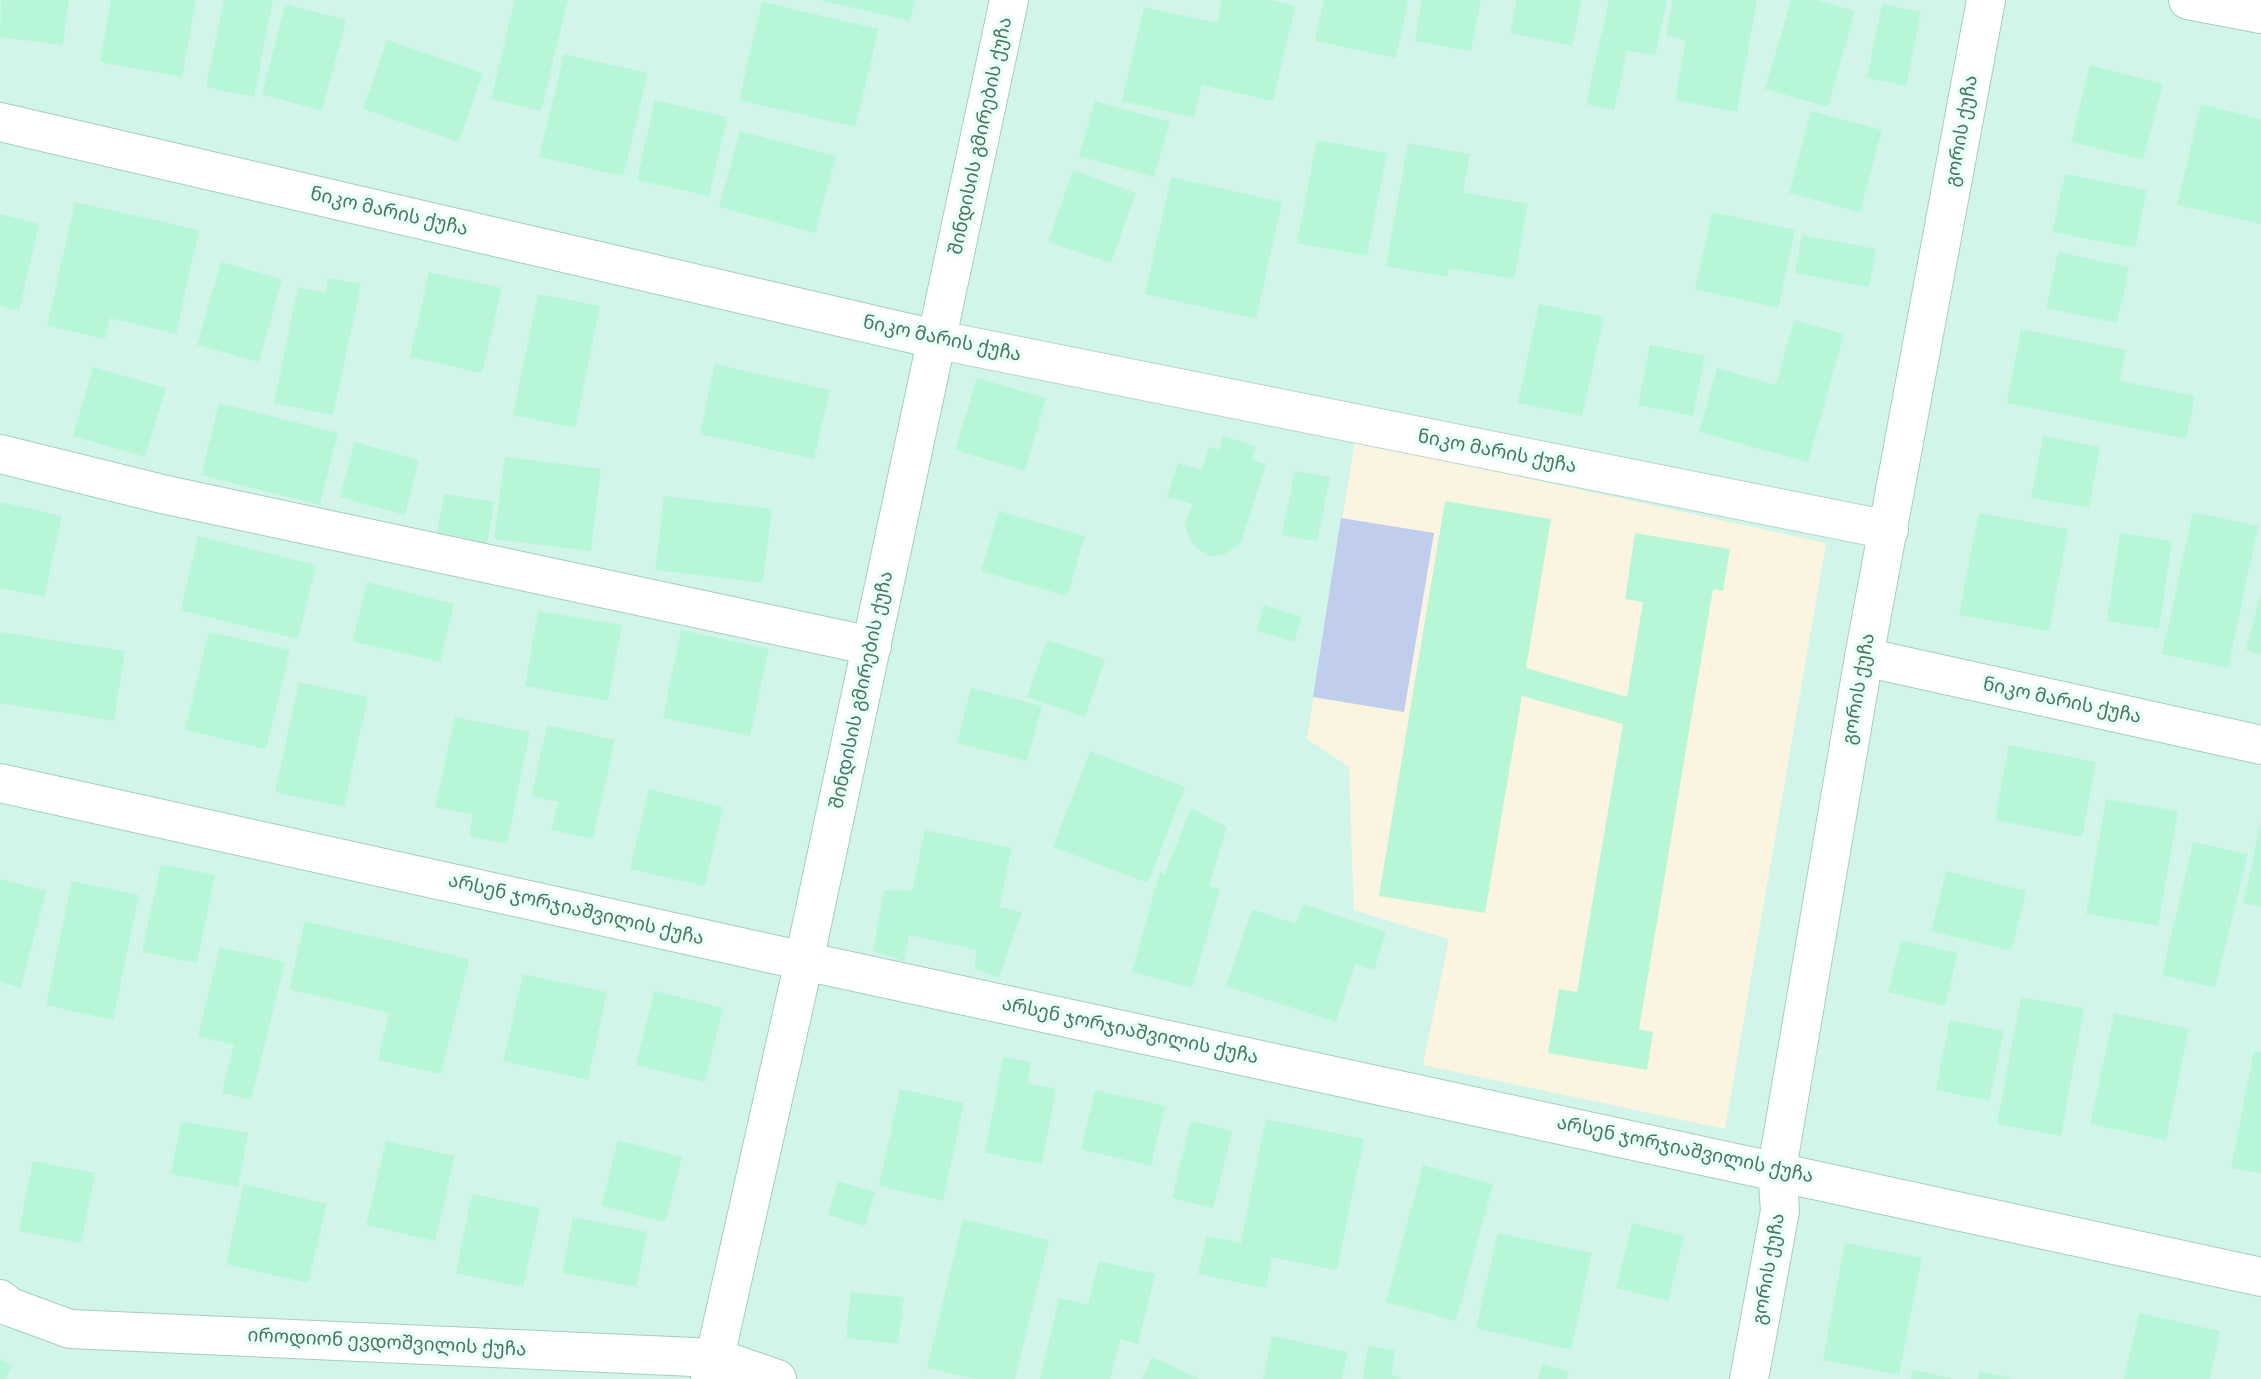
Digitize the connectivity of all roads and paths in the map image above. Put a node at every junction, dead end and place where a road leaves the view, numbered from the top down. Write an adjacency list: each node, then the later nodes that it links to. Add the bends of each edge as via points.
1 (1009, 0): 6 (street, შინდისის გმირების ქუჩა)
2 (1986, 0): 8 (street, გორის ქუჩა)
3 (2188, 0): 4 (street)
4 (2261, 13)
5 (0, 122): 6 (street, ნიკო მარის ქუჩა)
6 (939, 340): 8 (street, ნიკო მარის ქუჩა); 9 (street, შინდისის გმირების ქუჩა)
7 (0, 454): 9 (street, via 162,494)
8 (1889, 530): 10 (street, გორის ქუჩა)
9 (872, 646): 13 (street, შინდისის გმირების ქუჩა)
10 (1864, 657): 11 (street, ნიკო მარის ქუჩა); 14 (street, გორის ქუჩა)
11 (2261, 745)
12 (0, 783): 13 (street, არსენ ჯორჯიაშვილის ქუჩა)
13 (804, 961): 14 (street, არსენ ჯორჯიაშვილის ქუჩა); 17 (street, შინდისის გმირების ქუჩა)
14 (1777, 1170): 15 (street, არსენ ჯორჯიაშვილის ქუჩა); 19 (street, გორის ქუჩა, via 1780,1211)
15 (2261, 1277)
16 (0, 1299): 17 (street, იროდიონ ევდოშვილის ქუჩა, via 70,1329)
17 (713, 1369): 18 (street, იროდიონ ევდოშვილის ქუჩა)
18 (777, 1379)
19 (1749, 1379)

